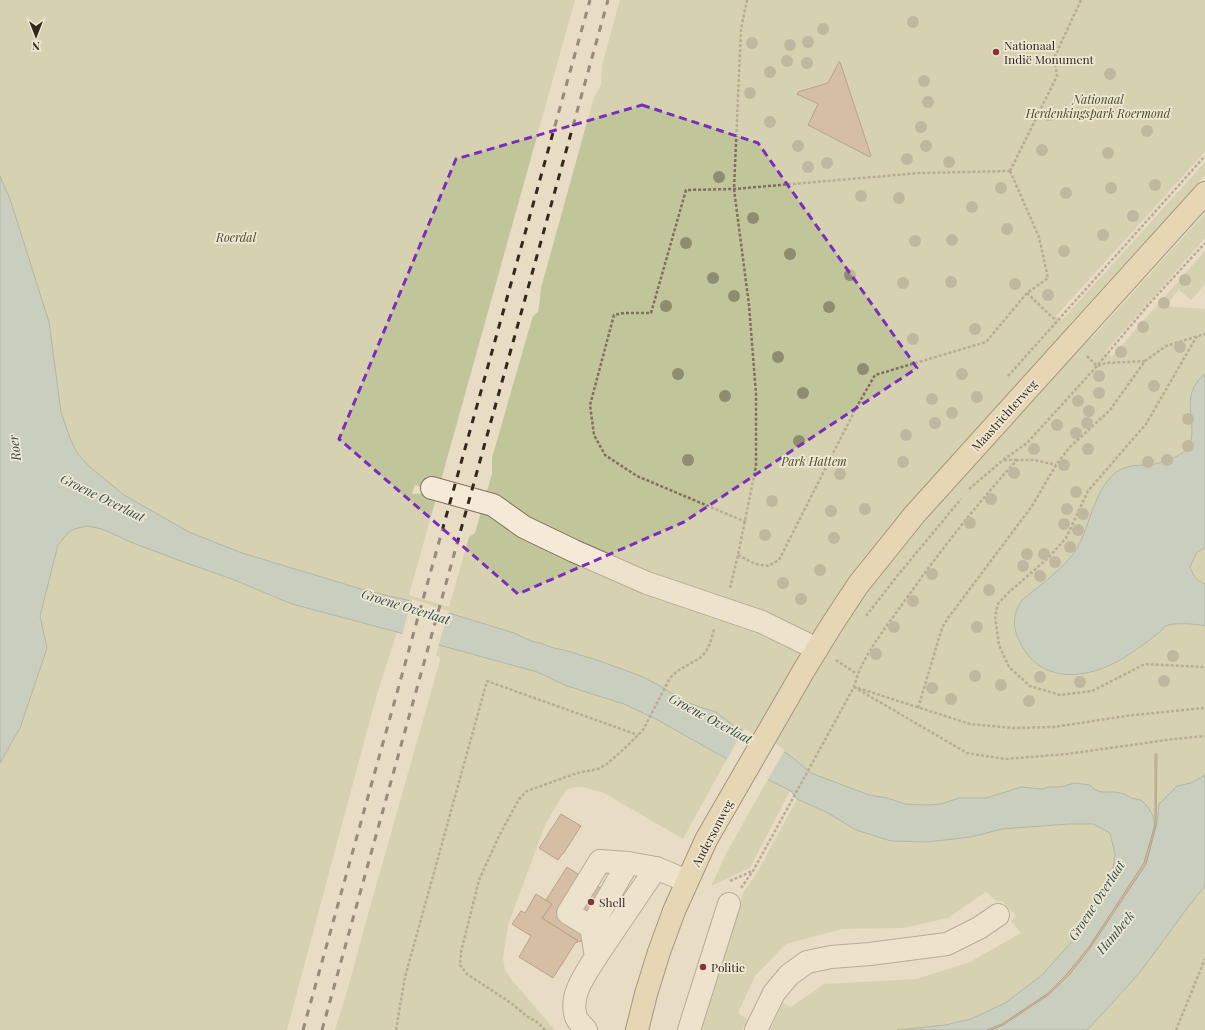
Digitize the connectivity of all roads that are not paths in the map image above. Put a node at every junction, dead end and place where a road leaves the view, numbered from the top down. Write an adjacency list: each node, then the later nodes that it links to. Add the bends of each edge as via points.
1 (1205, 193): 3 (main road, Maastrichterweg, via 915,514 858,585)
2 (432, 488): 3 (lane, via 493,505 524,526 574,551 647,583 762,622)
3 (825, 654): 5 (main road, Andersonweg, via 804,670 706,840)
4 (656, 868): 5 (lane); 8 (lane); 8 (lane, via 628,863 591,928)
5 (687, 881): 10 (main road, Andersonweg, via 659,952)
6 (729, 904): 11 (lane)
7 (998, 915): 12 (lane, via 947,944 807,962 789,975 774,993)
8 (596, 957): 9 (lane, via 574,997 576,1018)
9 (586, 1030)
10 (638, 1030)
11 (689, 1030)
12 (756, 1030)

